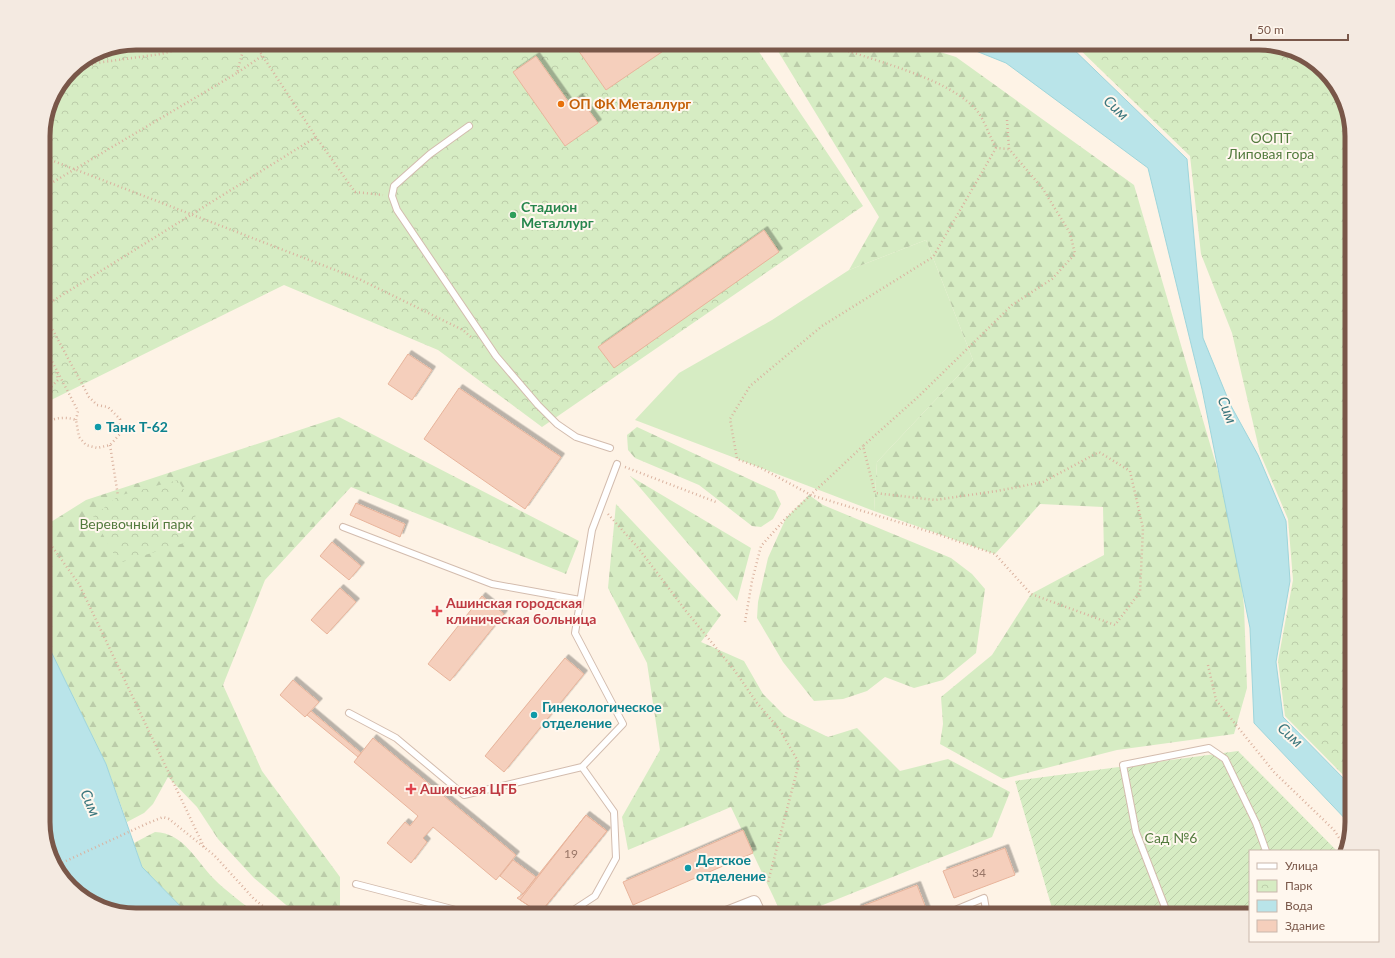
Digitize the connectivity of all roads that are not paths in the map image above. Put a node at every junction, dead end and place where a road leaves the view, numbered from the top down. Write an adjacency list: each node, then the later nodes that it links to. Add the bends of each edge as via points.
1 (469, 126): 2 (lane, via 430,154 394,186 392,196 397,210 496,356 538,405 557,424 576,437)
2 (610, 448)
3 (617, 464): 5 (lane, via 592,530)
4 (343, 527): 5 (lane, via 492,584)
5 (580, 600): 7 (lane, via 575,633 623,724)
6 (349, 713): 7 (lane, via 396,738 464,795)
7 (582, 767): 11 (lane, via 614,812 616,858 595,896)
8 (1266, 850): 16 (lane, via 1256,823 1224,759 1209,748 1123,765 1136,832)
9 (356, 884): 10 (lane)
10 (447, 908)
11 (577, 908)
12 (739, 908): 13 (street, via 754,902)
13 (757, 908)
14 (960, 908): 15 (lane, via 984,898)
15 (986, 908)
16 (1165, 908)

